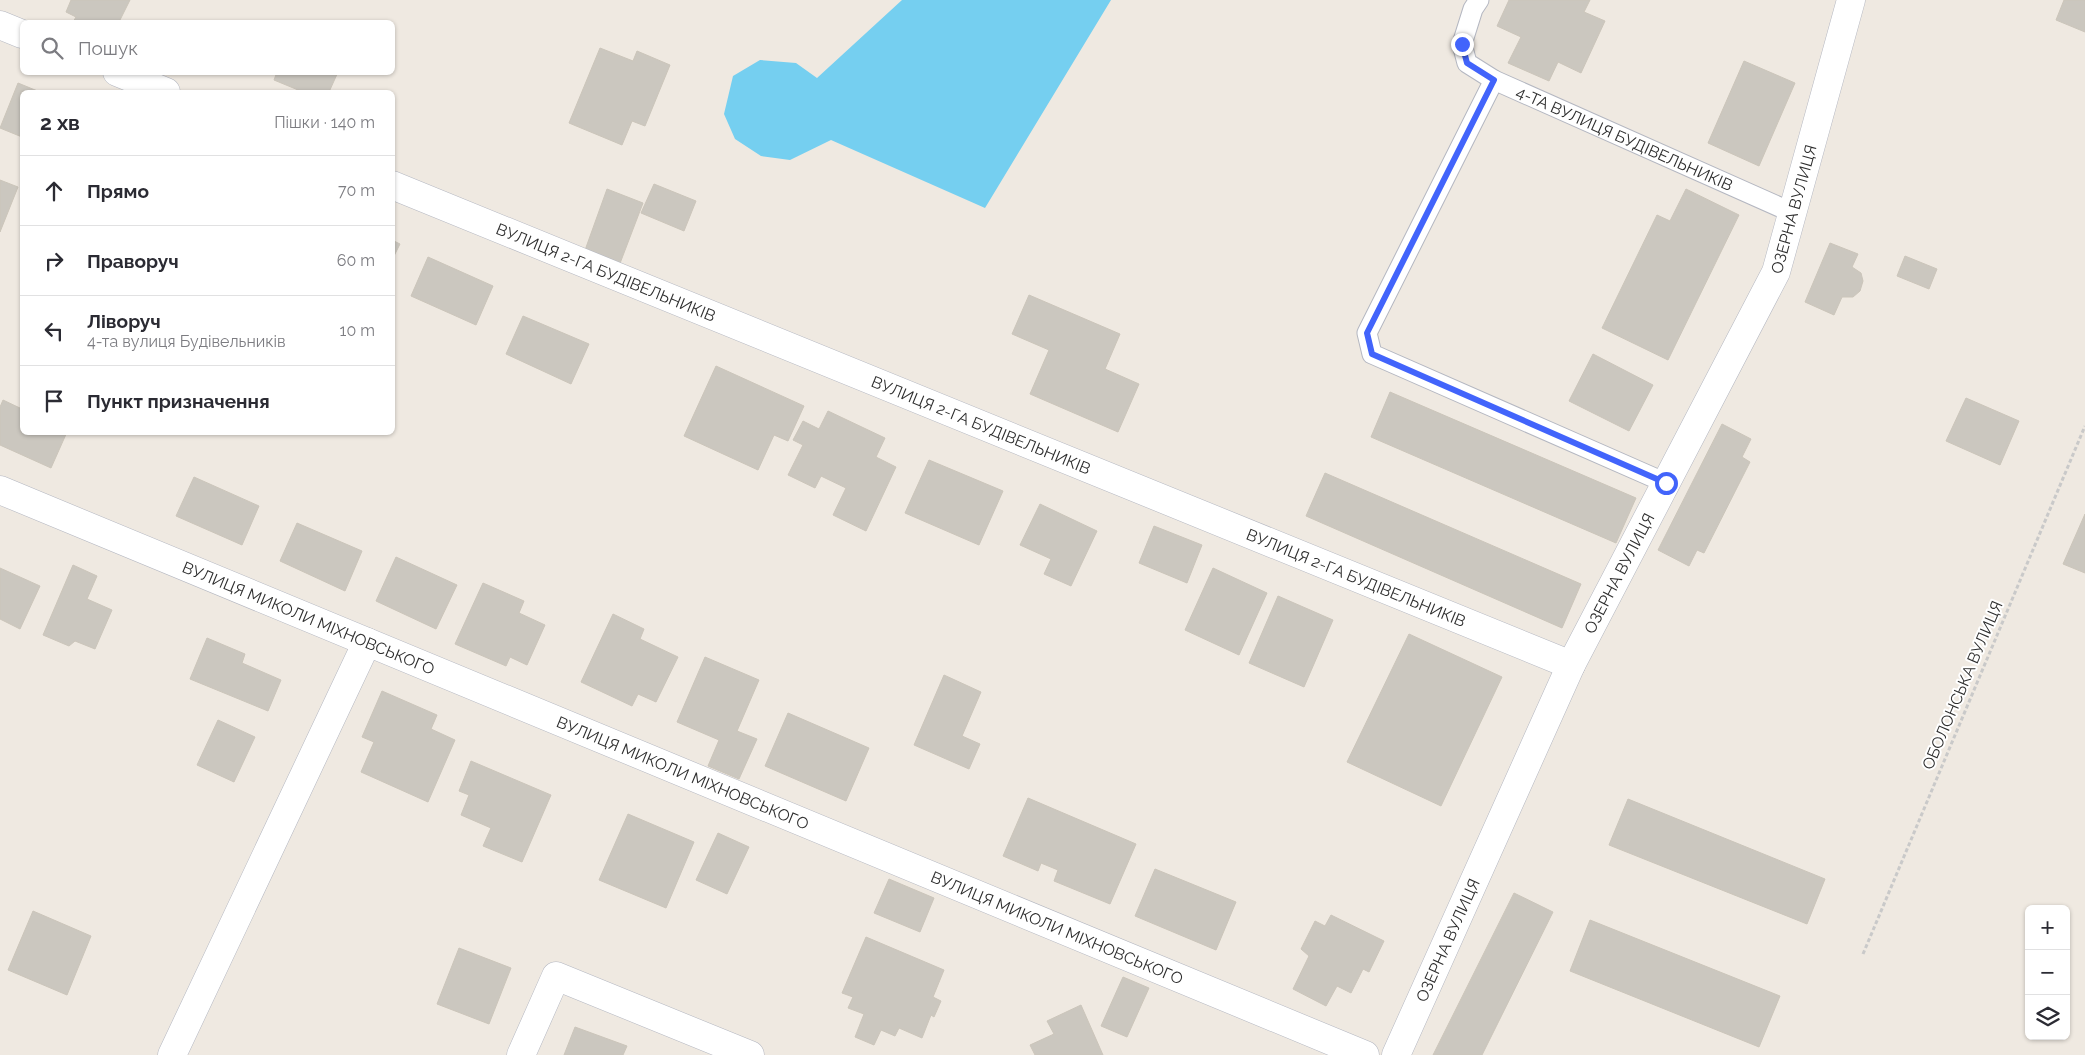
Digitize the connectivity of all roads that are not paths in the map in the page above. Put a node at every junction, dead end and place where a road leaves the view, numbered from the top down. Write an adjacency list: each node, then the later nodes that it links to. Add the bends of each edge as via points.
1 (1479, 0): 6 (lane, 4-ТА ВУЛИЦЯ БУДІВЕЛЬНИКІВ, via 1462,44 1467,63)
2 (1851, 0): 9 (street, ОЗЕРНА ВУЛИЦЯ)
3 (0, 25): 4 (street)
4 (20, 33)
5 (124, 75): 7 (street)
6 (1494, 80): 9 (lane, 4-ТА ВУЛИЦЯ БУДІВЕЛЬНИКІВ); 10 (lane, via 1367,333 1372,354)
7 (161, 90)
8 (395, 186): 13 (street, ВУЛИЦЯ 2-ГА БУДІВЕЛЬНИКІВ)
9 (1793, 213): 10 (street, ОЗЕРНА ВУЛИЦЯ, via 1776,272)
10 (1666, 483): 13 (street, ОЗЕРНА ВУЛИЦЯ)
11 (0, 490): 12 (street, ВУЛИЦЯ МИКОЛИ МІХНОВСЬКОГО)
12 (368, 642): 14 (street); 17 (street, ВУЛИЦЯ МИКОЛИ МІХНОВСЬКОГО)
13 (1571, 665): 18 (street, ОЗЕРНА ВУЛИЦЯ)
14 (172, 1055)
15 (521, 1055): 16 (street, via 556,976)
16 (750, 1055)
17 (1365, 1055)
18 (1396, 1055)

